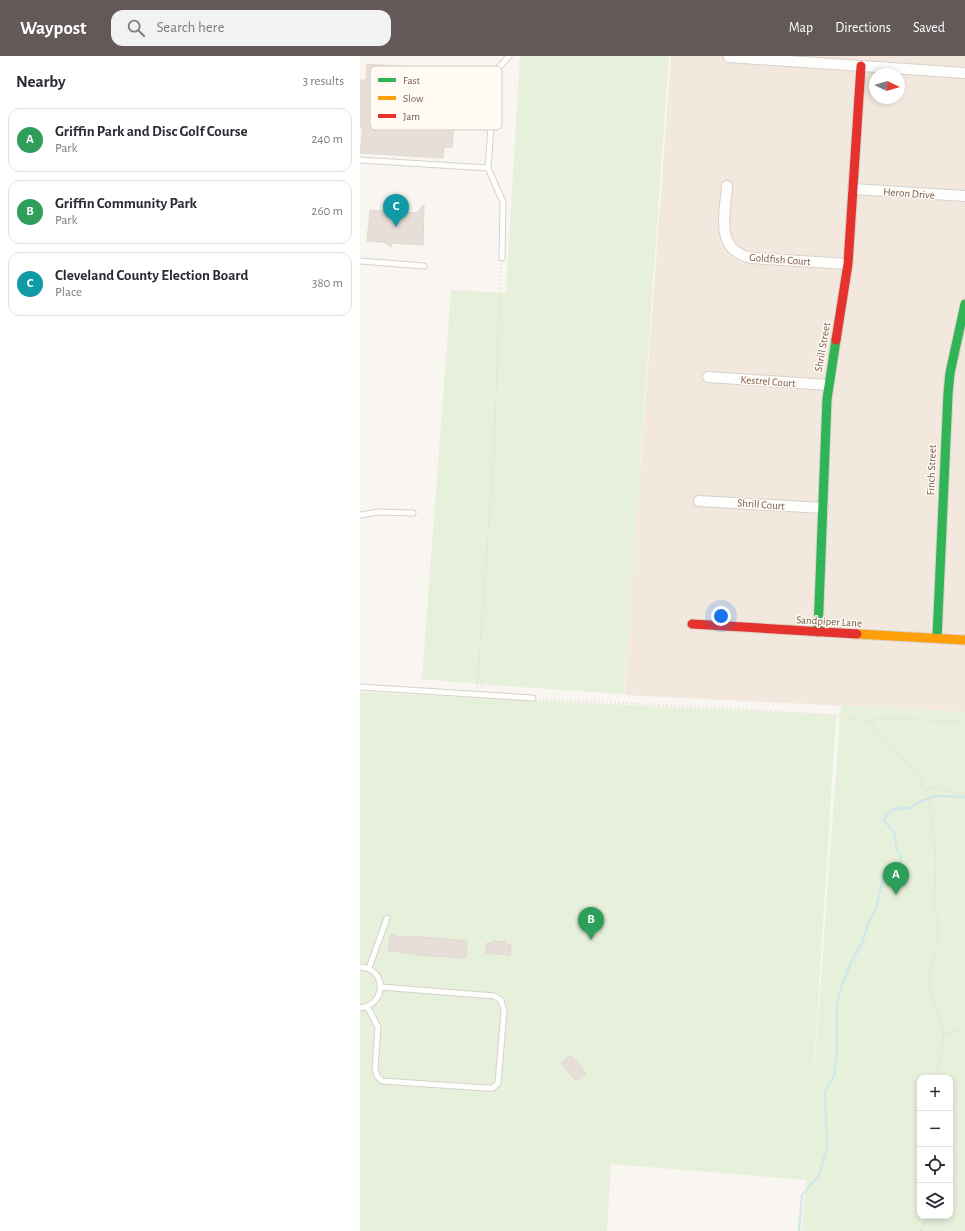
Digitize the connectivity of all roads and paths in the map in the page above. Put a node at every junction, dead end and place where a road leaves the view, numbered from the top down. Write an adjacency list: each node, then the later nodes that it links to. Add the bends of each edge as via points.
1 (508, 56): 3 (lane)
2 (729, 57): 4 (street)
3 (500, 66)
4 (861, 66): 5 (street); 10 (street, Shrill Street)
5 (965, 73)
6 (491, 130): 8 (lane)
7 (360, 160): 8 (lane)
8 (488, 168): 12 (lane, via 503,202)
9 (727, 186): 14 (street, Goldfish Court, via 724,233 728,244 737,253 752,258)
10 (853, 189): 11 (street, Heron Drive); 14 (street, Shrill Street)
11 (965, 196)
12 (502, 258): 27 (path, via 494,449)
13 (360, 261): 15 (lane)
14 (848, 264): 18 (street, Shrill Street)
15 (424, 266)
16 (965, 304): 25 (street, Finch Street, via 948,394)
17 (708, 377): 18 (street, Kestrel Court)
18 (828, 385): 20 (street, Shrill Street)
19 (699, 501): 20 (street, Shrill Court)
20 (823, 508): 24 (street, Shrill Street)
21 (413, 513): 22 (lane, via 379,512)
22 (360, 515)
23 (692, 624): 24 (street, Sandpiper Lane)
24 (818, 632): 25 (street, Sandpiper Lane)
25 (937, 638): 26 (street, Sandpiper Lane)
26 (965, 640)
27 (477, 675): 29 (path); 30 (path, via 481,680)
28 (360, 687): 29 (lane)
29 (476, 695): 30 (lane)
30 (484, 695): 31 (lane)
31 (533, 698): 32 (path, via 828,714)
32 (866, 722): 33 (path, via 882,718); 34 (path, via 878,730 919,777)
33 (965, 722)
34 (926, 790): 35 (path, via 932,788); 43 (path, via 929,797 936,862 934,903 938,925 938,937 928,975)
35 (965, 794)
36 (387, 918): 38 (lane)
37 (360, 967): 38 (lane)
38 (369, 968): 39 (lane, via 377,976)
39 (380, 987): 40 (lane, via 377,999); 40 (lane, via 494,996 501,1000 504,1011 498,1083 493,1088 485,1088 382,1080 377,1076 375,1068 378,1027)
40 (367, 1006): 41 (lane)
41 (360, 1008)
42 (965, 1027): 43 (path)
43 (943, 1036): 44 (path, via 941,1058)
44 (935, 1075)
45 (927, 1219): 46 (path)
46 (921, 1231)

